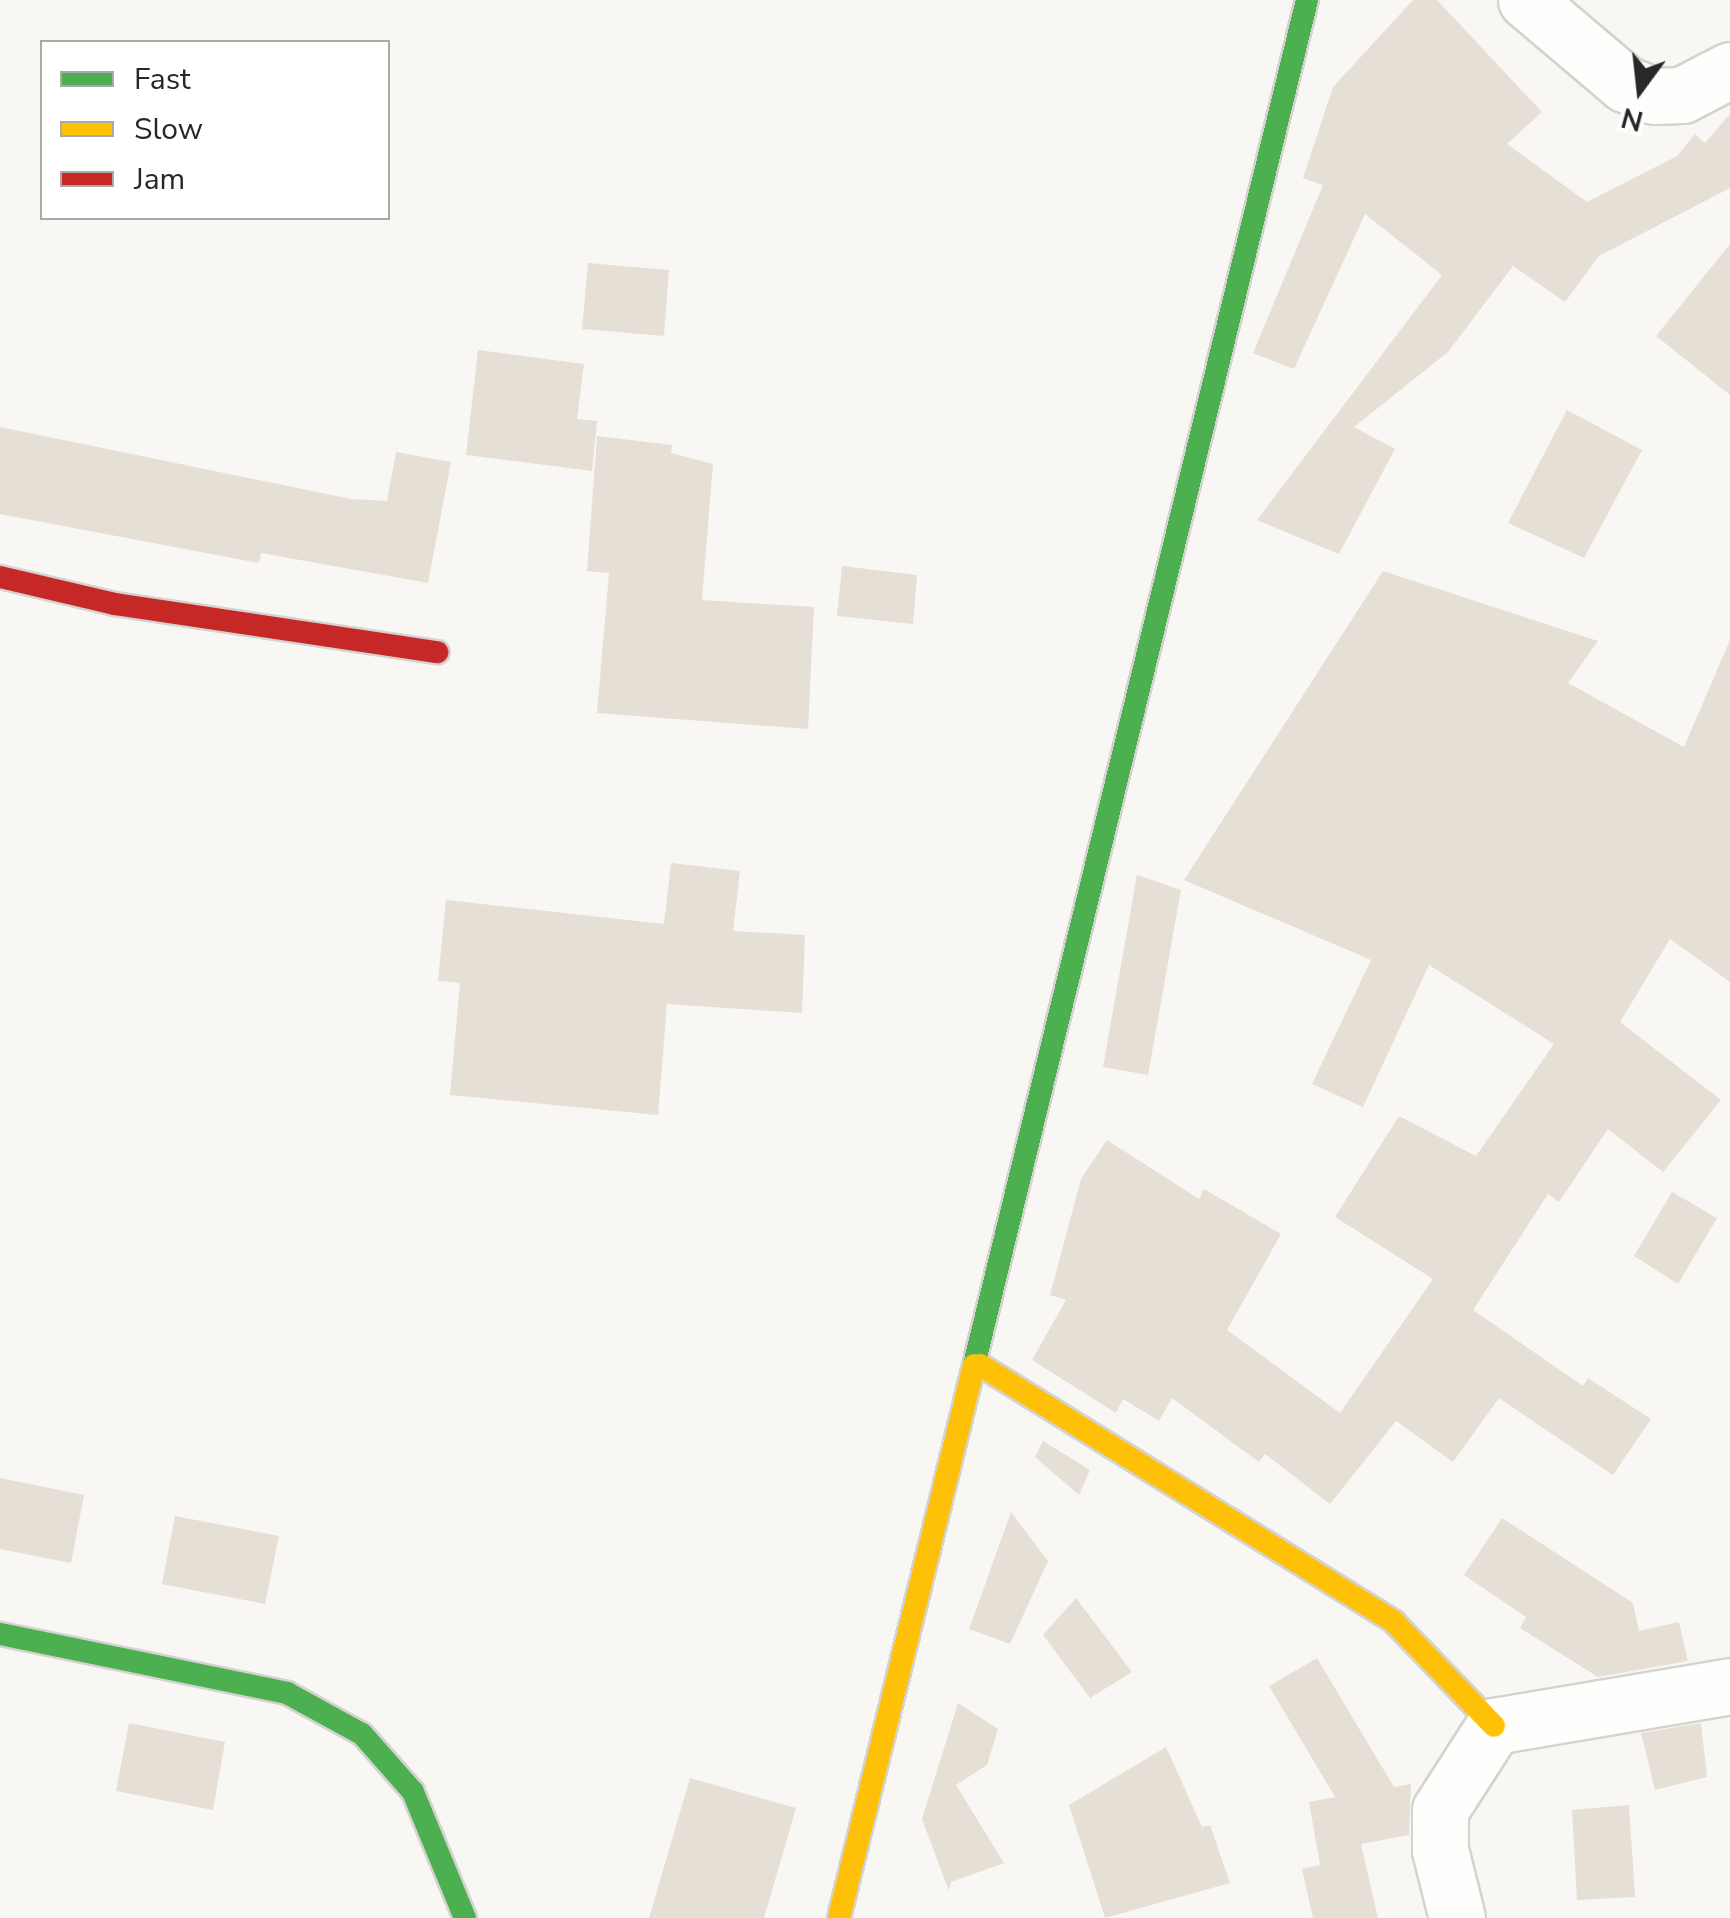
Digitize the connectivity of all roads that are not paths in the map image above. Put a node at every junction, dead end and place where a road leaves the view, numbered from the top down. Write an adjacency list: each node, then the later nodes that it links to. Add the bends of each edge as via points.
1 (1306, 0): 6 (street, via 1158,587)
2 (1526, 0): 3 (street, via 1625,84 1654,96 1682,96)
3 (1730, 70)
4 (0, 578): 5 (street, via 114,604)
5 (436, 652)
6 (980, 1365): 9 (street, via 1394,1622); 11 (street)
7 (0, 1634): 10 (street, via 287,1693 362,1734 413,1792 450,1896)
8 (1730, 1686): 9 (street)
9 (1494, 1726): 12 (street, via 1440,1810 1440,1850)
10 (466, 1918)
11 (839, 1918)
12 (1458, 1918)

